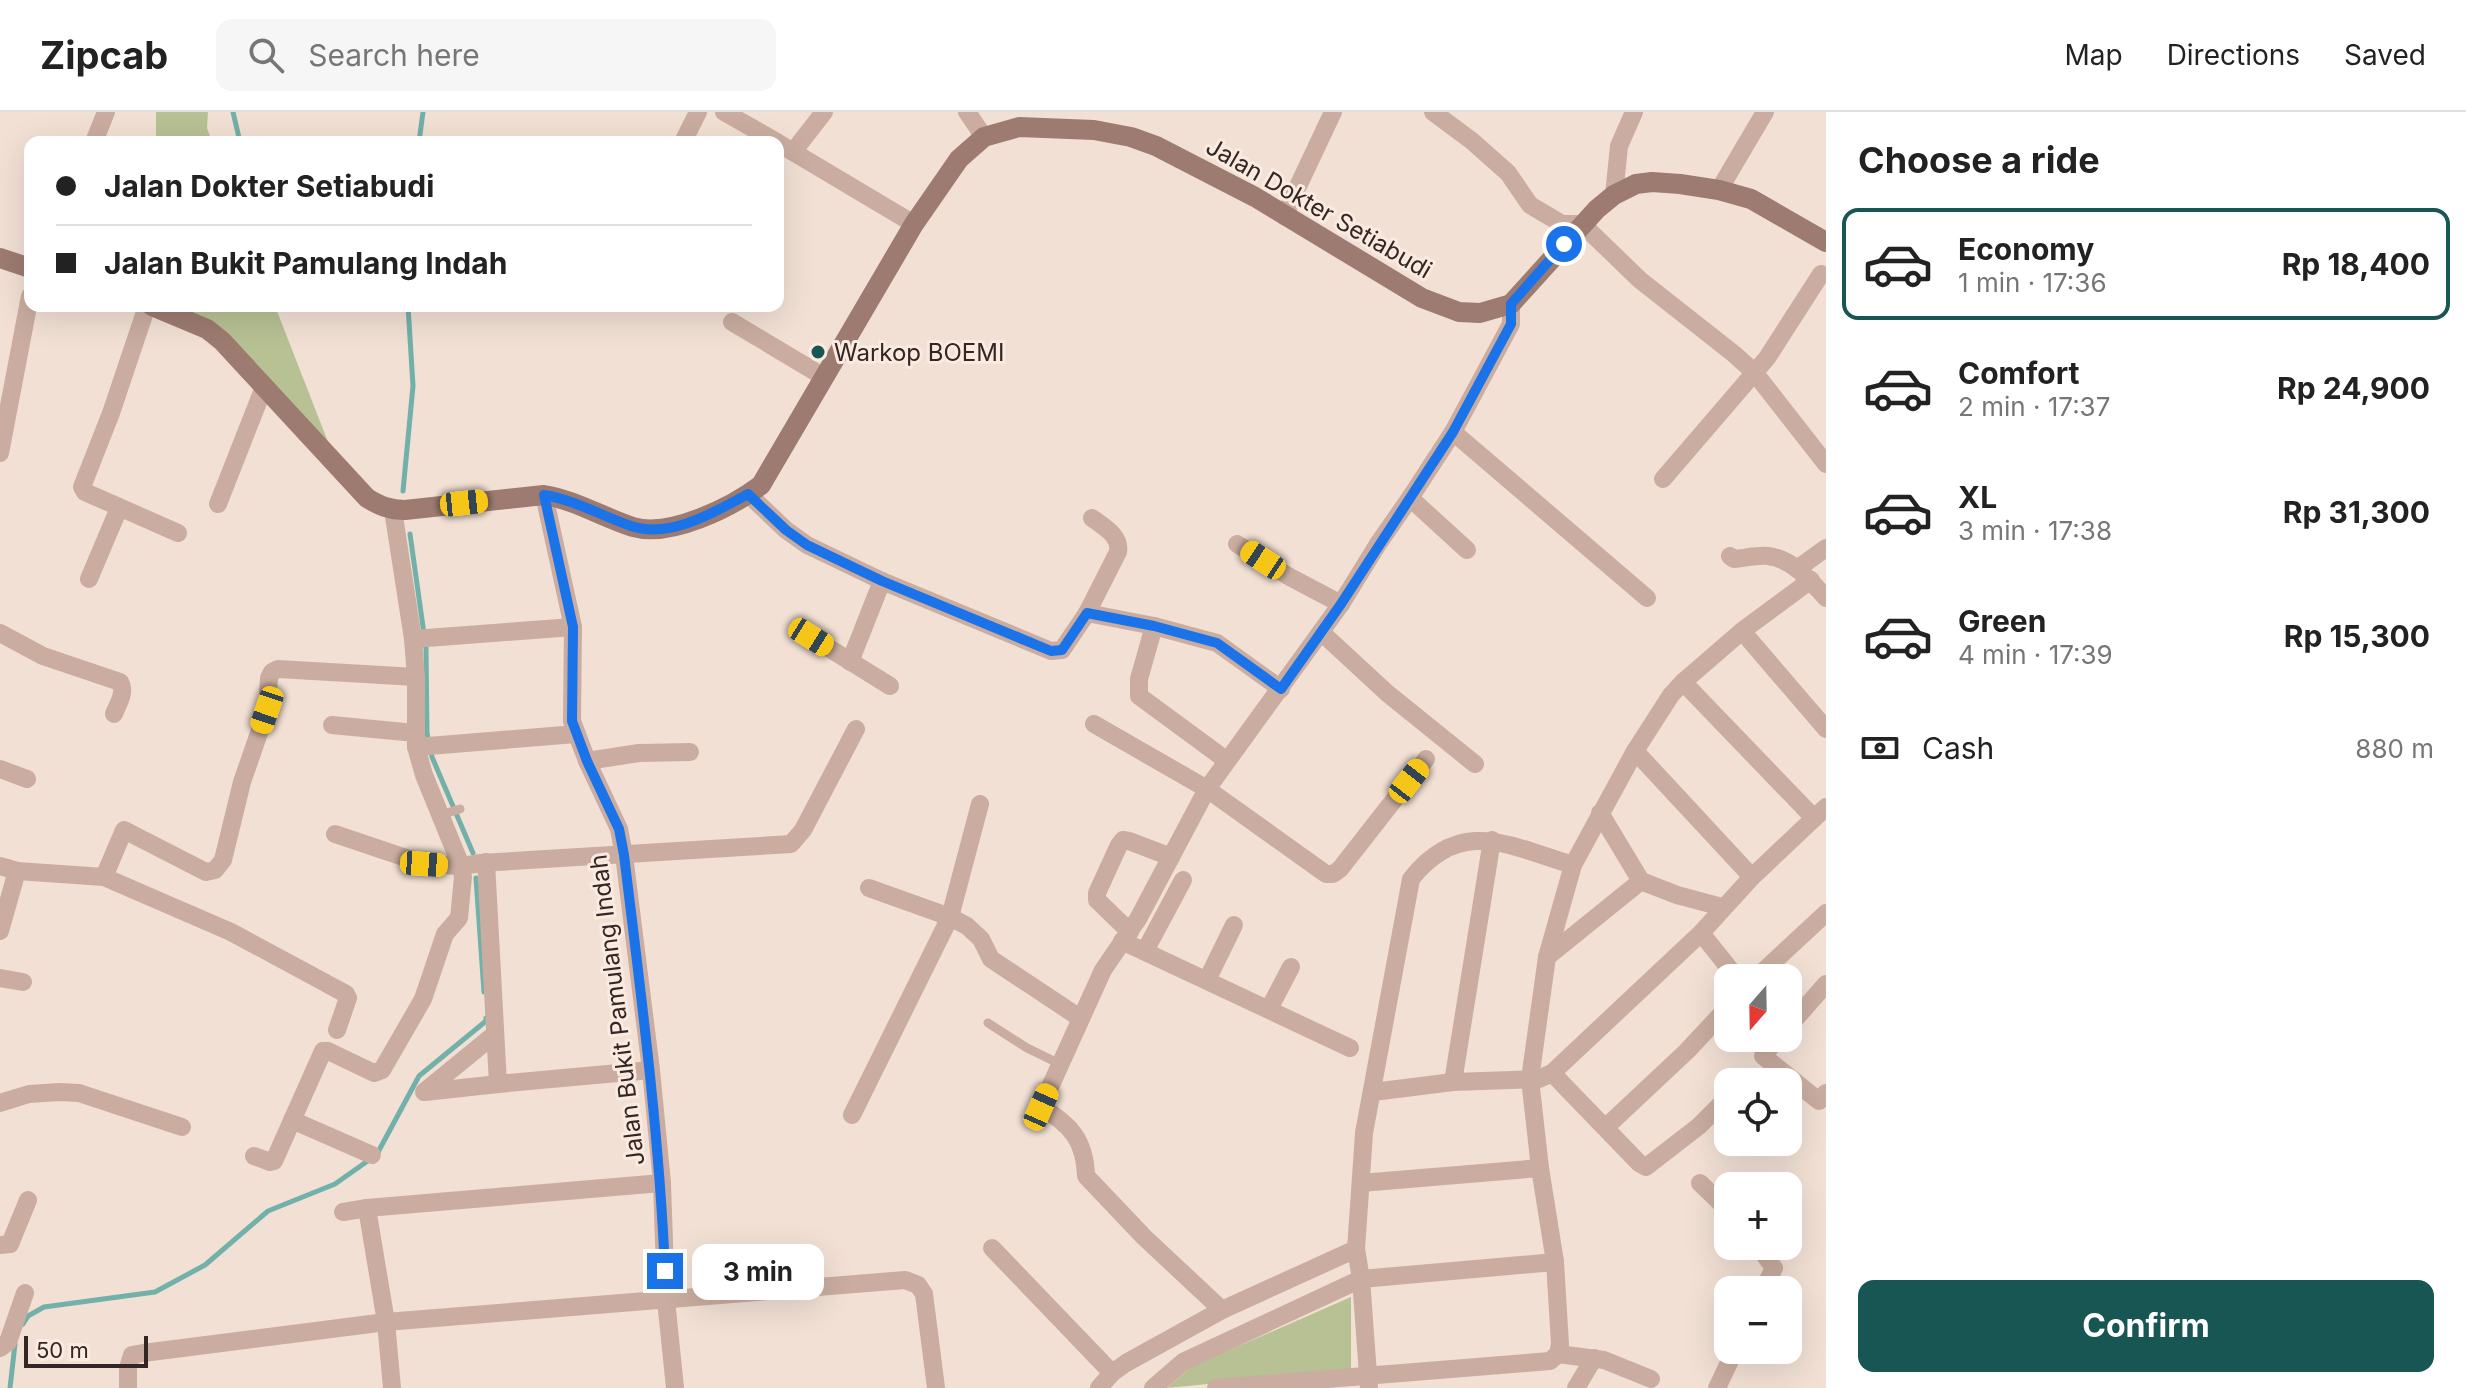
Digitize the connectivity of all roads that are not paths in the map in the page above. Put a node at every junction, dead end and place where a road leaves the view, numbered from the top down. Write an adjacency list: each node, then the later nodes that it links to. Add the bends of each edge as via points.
1 (106, 112): 11 (street)
2 (698, 112): 12 (street)
3 (724, 112): 13 (street)
4 (824, 112): 15 (street)
5 (967, 112): 14 (street)
6 (1333, 112): 19 (street)
7 (1634, 112): 18 (street, via 1619,146)
8 (1765, 112): 17 (street)
9 (1434, 113): 21 (street, via 1508,173 1530,205 1562,224)
10 (1052, 120): 14 (main road, Jalan Dokter Setiabudi); 19 (main road, Jalan Dokter Setiabudi, via 1156,146)
11 (96, 136)
12 (686, 136)
13 (765, 136)
14 (984, 137): 20 (main road, Jalan Dokter Setiabudi, via 959,159)
15 (784, 138)
16 (784, 147): 20 (street)
17 (1719, 190): 18 (main road, via 1652,182); 22 (main road, via 1751,199)
18 (1614, 195): 21 (main road)
19 (1284, 216): 26 (main road, Jalan Dokter Setiabudi, via 1444,308 1480,313)
20 (914, 224): 32 (main road, Jalan Dokter Setiabudi)
21 (1582, 224): 26 (main road); 31 (street, via 1640,280)
22 (1826, 242)
23 (0, 258): 24 (main road)
24 (24, 266)
25 (1821, 274): 31 (street)
26 (1511, 304): 34 (street, via 1511,324)
27 (27, 312): 35 (street)
28 (147, 312): 42 (street, via 82,487)
29 (167, 312): 33 (main road, via 207,329)
30 (732, 322): 32 (street)
31 (1754, 372): 36 (street); 37 (street)
32 (824, 377): 38 (main road, Jalan Dokter Setiabudi, via 761,485)
33 (264, 387): 41 (street); 43 (main road, via 367,498)
34 (1453, 432): 40 (street); 53 (street)
35 (0, 446)
36 (1826, 464)
37 (1663, 479)
38 (748, 494): 39 (main road, Jalan Dokter Setiabudi, via 684,523 655,529 631,526); 52 (street, via 797,539)
39 (544, 495): 43 (main road, Jalan Dokter Setiabudi); 58 (street, Jalan Bukit Pamulang Indah)
40 (1410, 498): 48 (street); 55 (street)
41 (218, 504)
42 (119, 508): 45 (street); 51 (street)
43 (393, 510): 63 (street)
44 (1092, 518): 56 (street, via 1119,544)
45 (178, 533)
46 (1237, 544): 55 (street)
47 (1826, 548): 50 (street)
48 (1467, 550)
49 (1730, 556): 50 (street, via 1776,558)
50 (1804, 575): 54 (street); 59 (street)
51 (89, 579)
52 (882, 581): 56 (street, via 1051,651 1062,650); 64 (street)
53 (1647, 598)
54 (1826, 598)
55 (1341, 604): 60 (street)
56 (1087, 613): 57 (street)
57 (1154, 626): 68 (street, via 1217,643); 79 (street, via 1139,696)
58 (573, 627): 63 (street); 74 (street, Jalan Bukit Pamulang Indah)
59 (1742, 631): 66 (street); 73 (street)
60 (1321, 632): 68 (street); 81 (street)
61 (0, 633): 69 (street, via 43,656 120,682 123,694)
62 (811, 637): 64 (street)
63 (421, 638): 65 (street)
64 (850, 662): 67 (street)
65 (416, 677): 75 (street); 96 (street, via 272,672 267,710 223,860 215,870 206,872 124,830)
66 (1683, 682): 76 (street); 86 (street)
67 (890, 686)
68 (1281, 689): 79 (street)
69 (114, 714)
70 (1094, 724): 84 (street)
71 (332, 725): 75 (street)
72 (856, 729): 90 (street, via 791,844)
73 (1826, 729)
74 (576, 734): 75 (street); 80 (street, Jalan Bukit Pamulang Indah)
75 (418, 742): 94 (street, via 451,812)
76 (1635, 751): 87 (street); 97 (street)
77 (690, 752): 80 (street)
78 (1426, 759): 84 (street, via 1333,874)
79 (1226, 760): 84 (street)
80 (587, 761): 90 (street, Jalan Bukit Pamulang Indah, via 619,829)
81 (1475, 764)
82 (0, 769): 83 (street)
83 (27, 779)
84 (1207, 789): 91 (street)
85 (980, 804): 103 (street)
86 (1823, 810): 97 (street)
87 (1600, 813): 93 (street); 99 (street)
88 (335, 834): 94 (street, via 424,864)
89 (1492, 840): 93 (street); 130 (street); 132 (street, via 1454,843 1437,852 1411,879)
90 (624, 855): 92 (street); 127 (street, Jalan Bukit Pamulang Indah)
91 (1171, 857): 107 (street); 107 (street, via 1129,841 1119,845 1097,900)
92 (486, 862): 94 (street); 123 (street)
93 (1573, 865): 109 (street)
94 (461, 866): 137 (street, via 459,918 445,934 423,999 382,1070 374,1073 323,1051)
95 (9, 869): 96 (street); 105 (street)
96 (104, 877): 122 (street, via 231,932 346,994)
97 (1752, 877): 101 (street)
98 (1183, 880): 108 (street)
99 (1641, 881): 101 (street); 109 (street)
100 (869, 888): 103 (street)
101 (1722, 907): 106 (street)
102 (1826, 913): 111 (street)
103 (950, 917): 119 (street, via 976,934 991,959); 136 (street)
104 (1234, 925): 114 (street)
105 (0, 931)
106 (1701, 933): 110 (street); 128 (street)
107 (1126, 936): 108 (street); 119 (street)
108 (1145, 951): 114 (street)
109 (1547, 957): 129 (street)
110 (1726, 964)
111 (1771, 964)
112 (1291, 967): 117 (street)
113 (0, 978): 115 (street)
114 (1207, 980): 117 (street)
115 (23, 982)
116 (1826, 984): 118 (street)
117 (1269, 1009): 124 (street)
118 (1802, 1011)
119 (1080, 1018): 126 (street)
120 (1714, 1022): 139 (street)
121 (988, 1023): 126 (lane)
122 (337, 1030)
123 (495, 1034): 131 (street); 131 (street, via 424,1092)
124 (1350, 1048)
125 (1766, 1052): 133 (street, via 1763,1056 1819,1101)
126 (1060, 1064): 157 (street, via 1041,1107 1075,1132 1086,1176)
127 (651, 1070): 131 (street); 143 (street, Jalan Bukit Pamulang Indah)
128 (1552, 1073): 129 (street); 139 (street)
129 (1530, 1079): 130 (street); 142 (street)
130 (1453, 1082): 132 (street)
131 (498, 1084)
132 (1373, 1092): 144 (street)
133 (1826, 1093)
134 (0, 1103): 138 (street, via 29,1094 79,1093)
135 (1714, 1111): 139 (street, via 1646,1167)
136 (852, 1115)
137 (292, 1120): 140 (street); 141 (street, via 274,1161)
138 (182, 1127)
139 (1606, 1127)
140 (372, 1155)
141 (254, 1156)
142 (1540, 1168): 144 (street); 153 (street)
143 (662, 1183): 148 (street); 156 (street, Jalan Bukit Pamulang Indah)
144 (1361, 1183): 152 (street)
145 (1700, 1183): 146 (street)
146 (1714, 1196)
147 (28, 1200): 150 (street, via 10,1244)
148 (367, 1208): 149 (street); 158 (street)
149 (343, 1212)
150 (0, 1245)
151 (992, 1248): 163 (street)
152 (1356, 1249): 154 (street); 157 (street)
153 (1555, 1262): 154 (street); 160 (street)
154 (1361, 1279): 165 (street); 171 (street, via 1183,1362)
155 (25, 1293): 159 (street, via 8,1342)
156 (666, 1300): 158 (street); 168 (street, Jalan Bukit Pamulang Indah); 169 (street, via 905,1280 924,1294)
157 (1222, 1310): 163 (street)
158 (386, 1322): 166 (street, via 132,1355); 167 (street)
159 (0, 1348)
160 (1558, 1354): 161 (street); 165 (street, via 1550,1361)
161 (1594, 1358): 164 (street); 173 (street)
162 (1728, 1364): 174 (street)
163 (1112, 1373): 170 (street)
164 (1651, 1379)
165 (1369, 1382): 172 (street)
166 (128, 1388)
167 (392, 1388)
168 (675, 1388)
169 (936, 1388)
170 (1099, 1388)
171 (1153, 1388)
172 (1216, 1388)
173 (1576, 1388)
174 (1717, 1388)

